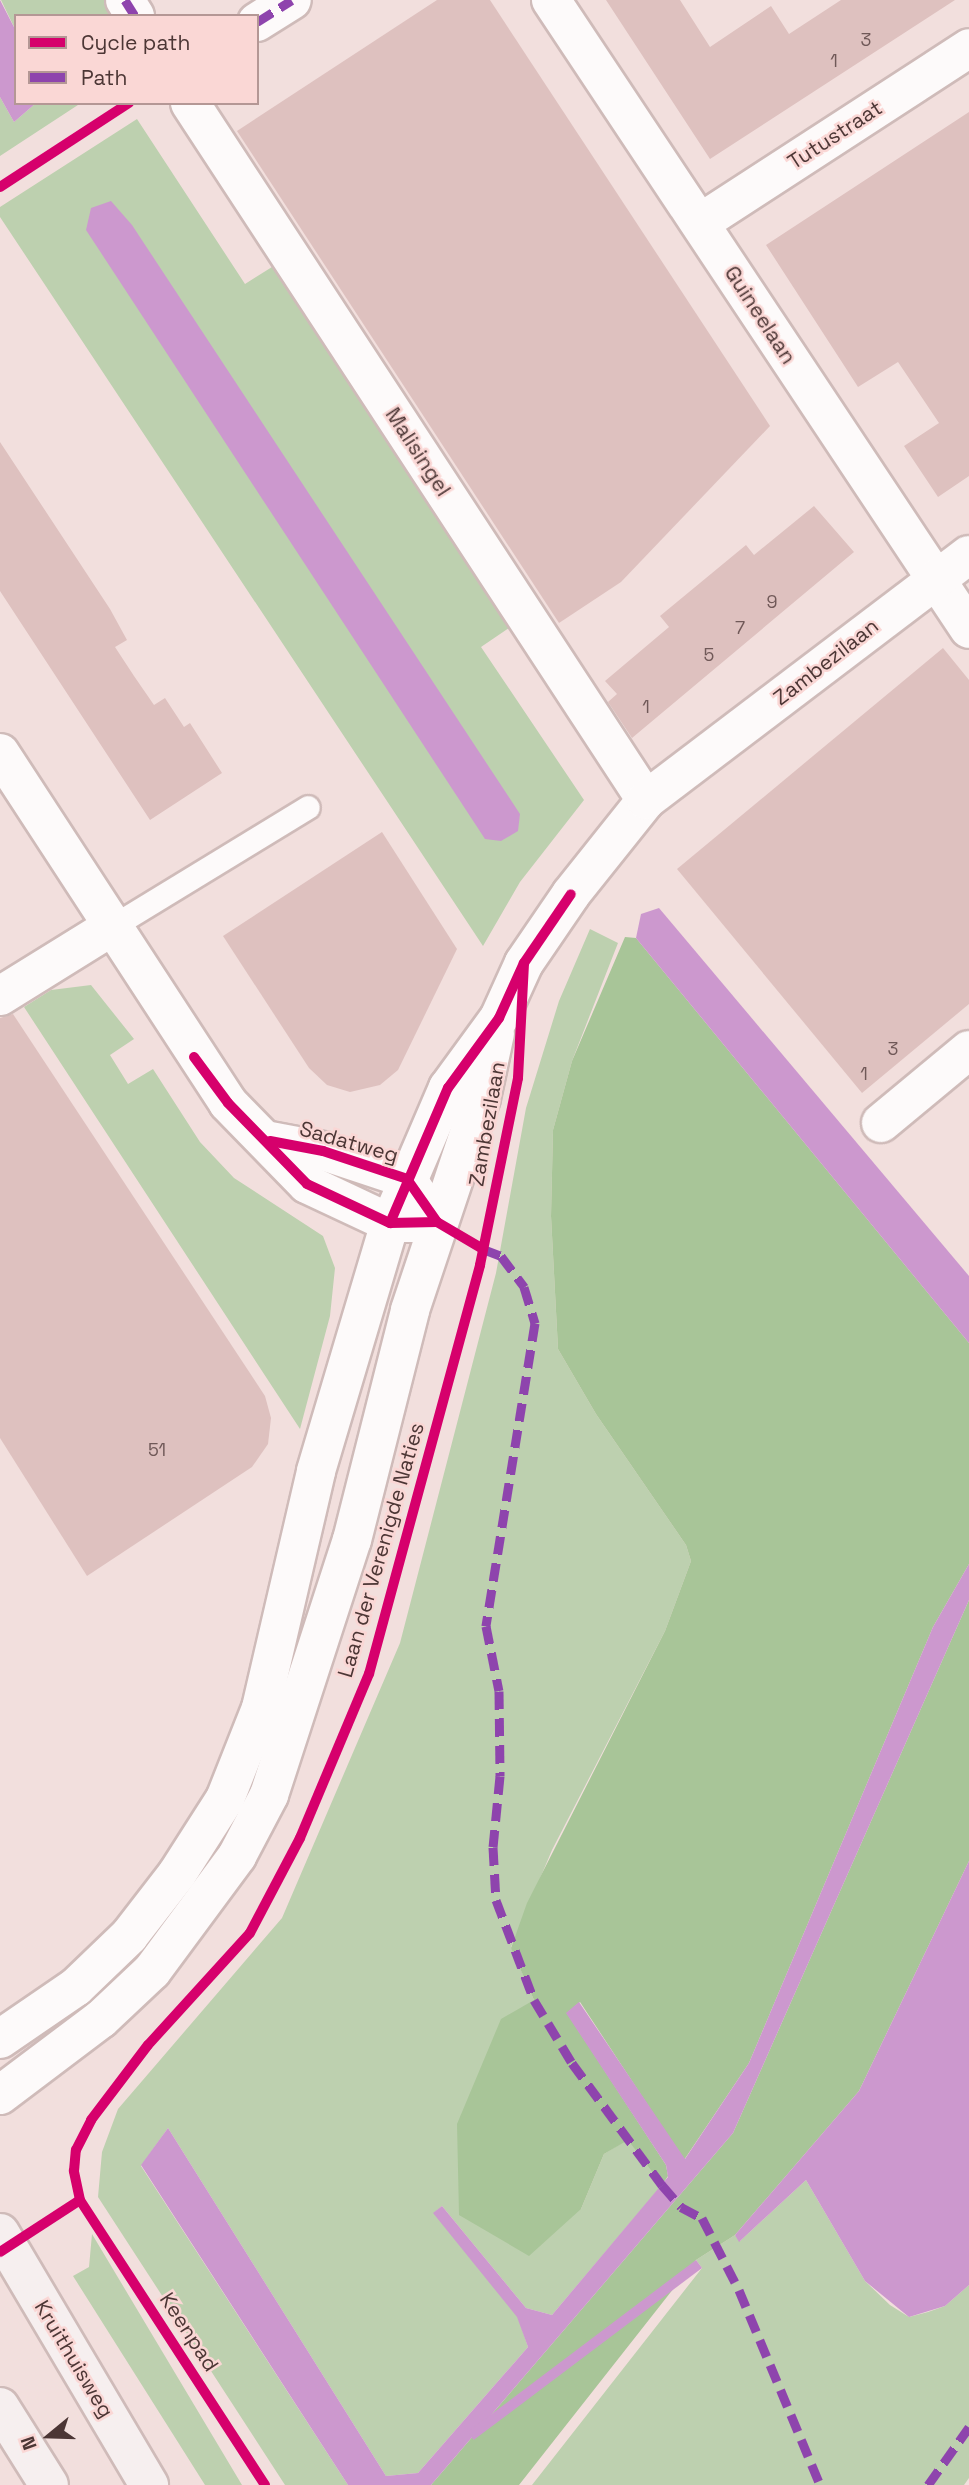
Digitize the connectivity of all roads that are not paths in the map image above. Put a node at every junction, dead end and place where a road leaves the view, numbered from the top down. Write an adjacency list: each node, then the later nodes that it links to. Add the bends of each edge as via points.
1 (292, 0): 3 (street)
2 (551, 0): 6 (street, Guineelaan)
3 (259, 21)
4 (969, 48): 6 (street, Tutustraat)
5 (191, 105): 11 (street, Malisingel)
6 (700, 223): 8 (street, Guineelaan)
7 (969, 555): 8 (street, Zambezilaan)
8 (932, 579): 9 (street, Guineelaan); 11 (street, Zambezilaan)
9 (969, 629)
10 (0, 753): 13 (street, Sadatweg)
11 (646, 800): 15 (street, Zambezilaan, via 571,894 524,963)
12 (308, 807): 13 (lane)
13 (113, 926): 14 (street); 18 (street, Sadatweg, via 228,1103)
14 (0, 996)
15 (499, 1018): 19 (street, Zambezilaan, via 448,1088); 20 (street, Zambezilaan, via 481,1098)
16 (969, 1049): 17 (street)
17 (881, 1123)
18 (270, 1141): 19 (street, Sadatweg, via 323,1151); 21 (street, Sadatweg, via 307,1184)
19 (407, 1179): 20 (street, Sadatweg); 21 (street)
20 (437, 1222): 21 (street, Sadatweg); 23 (street, Laan der Verenigde Naties, via 352,1540 269,1795 237,1856 152,1971 101,2019)
21 (390, 1223): 22 (street, via 316,1471 261,1708 225,1799 177,1874 129,1936 76,1987)
22 (0, 2039)
23 (0, 2095)
24 (0, 2233): 27 (main road, Kruithuisweg)
25 (0, 2407): 26 (main road)
26 (49, 2485)
27 (149, 2485)

